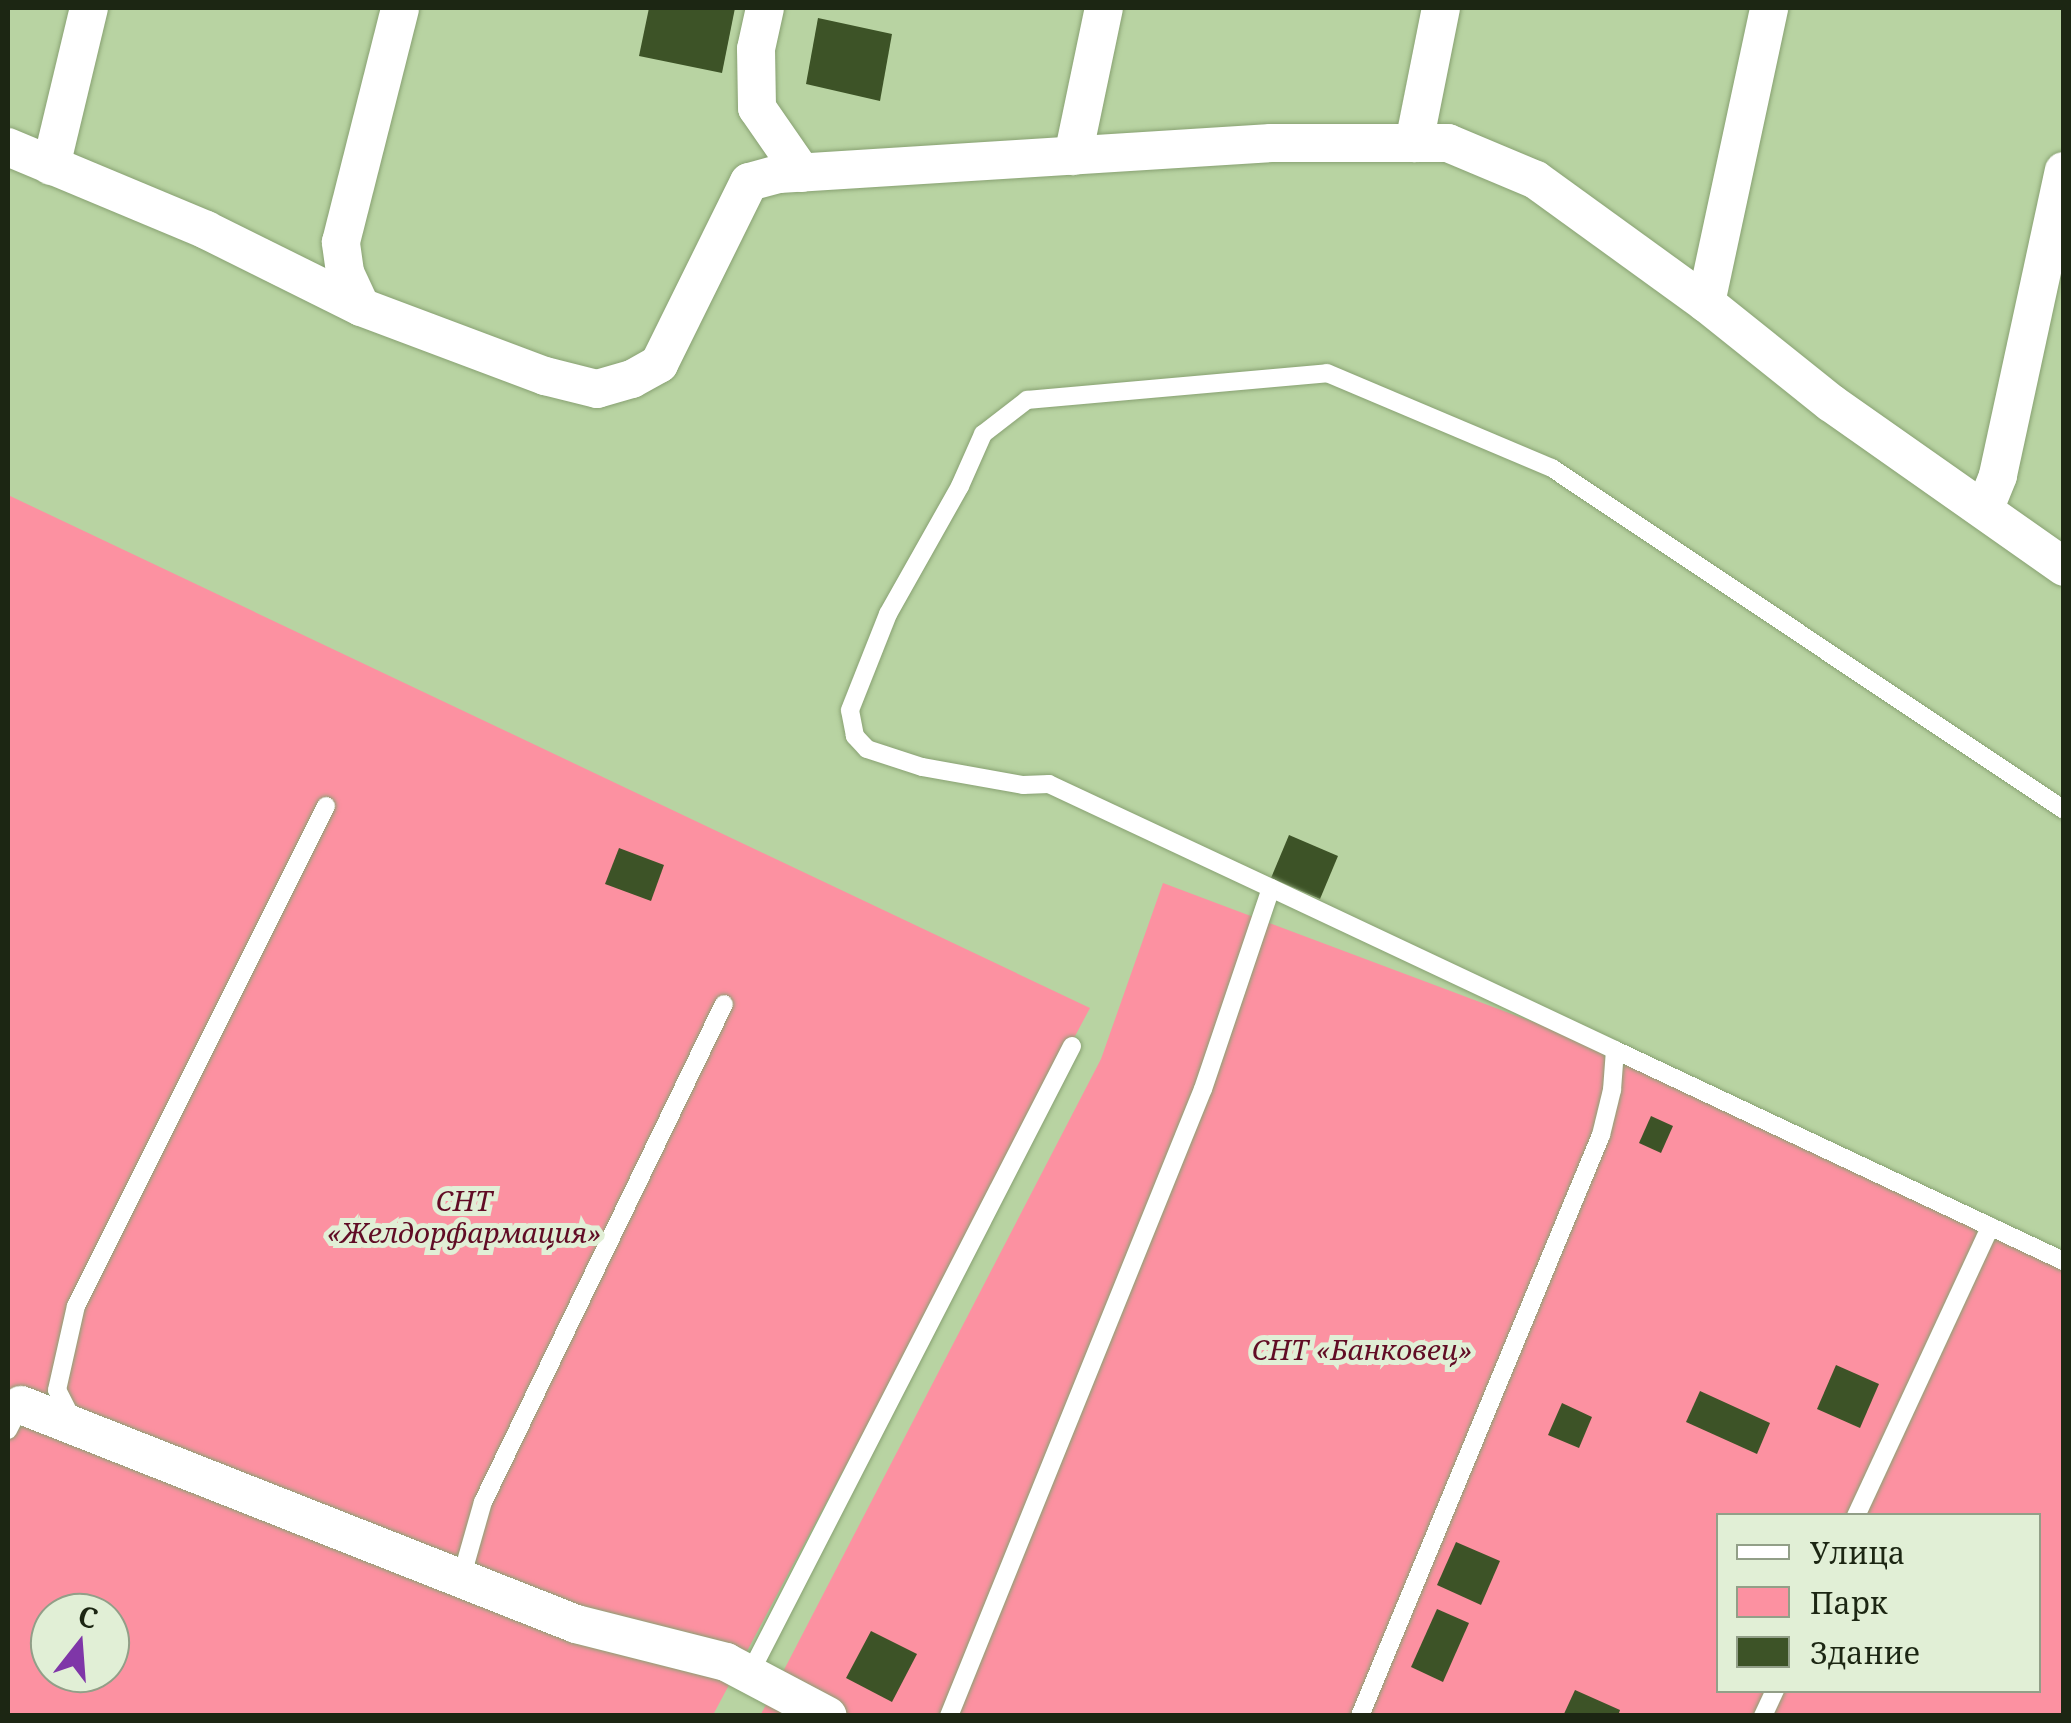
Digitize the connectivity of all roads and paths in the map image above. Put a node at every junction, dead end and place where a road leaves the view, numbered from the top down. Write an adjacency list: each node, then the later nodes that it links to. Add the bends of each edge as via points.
1 (90, 8): 10 (street)
2 (400, 8): 14 (street, via 341,242)
3 (765, 8): 12 (street, via 756,49 756,108)
4 (1104, 8): 9 (street)
5 (1441, 8): 7 (street)
6 (1770, 8): 13 (street)
7 (1414, 144): 9 (street, via 1270,143); 13 (street, via 1448,143 1536,180)
8 (8, 147): 10 (street)
9 (1073, 156): 12 (street)
10 (50, 166): 14 (street, via 206,230)
11 (2064, 172): 15 (street, via 1998,475)
12 (802, 173): 14 (street, via 750,182 659,364 632,379 597,389 545,376)
13 (1706, 302): 15 (street, via 1831,403)
14 (361, 307)
15 (1985, 508): 16 (street)
16 (2064, 566)
17 (326, 806): 26 (lane, via 76,1306 57,1390)
18 (2064, 810): 19 (lane, via 1552,468 1327,373 1027,400 983,434 888,614 850,710 855,736 867,748 922,768 1023,786 1049,784)
19 (1271, 888): 22 (lane); 31 (lane, via 1203,1089)
20 (724, 1004): 28 (lane, via 483,1502)
21 (1072, 1046): 29 (lane)
22 (1615, 1050): 23 (lane); 32 (lane, via 1600,1135)
23 (1990, 1227): 24 (lane); 27 (lane)
24 (2064, 1262)
25 (12, 1411): 26 (street)
26 (77, 1428): 28 (street)
27 (1857, 1513)
28 (461, 1579): 29 (street, via 576,1624 726,1662)
29 (750, 1675): 30 (street)
30 (828, 1716)
31 (949, 1716)
32 (1360, 1716)

